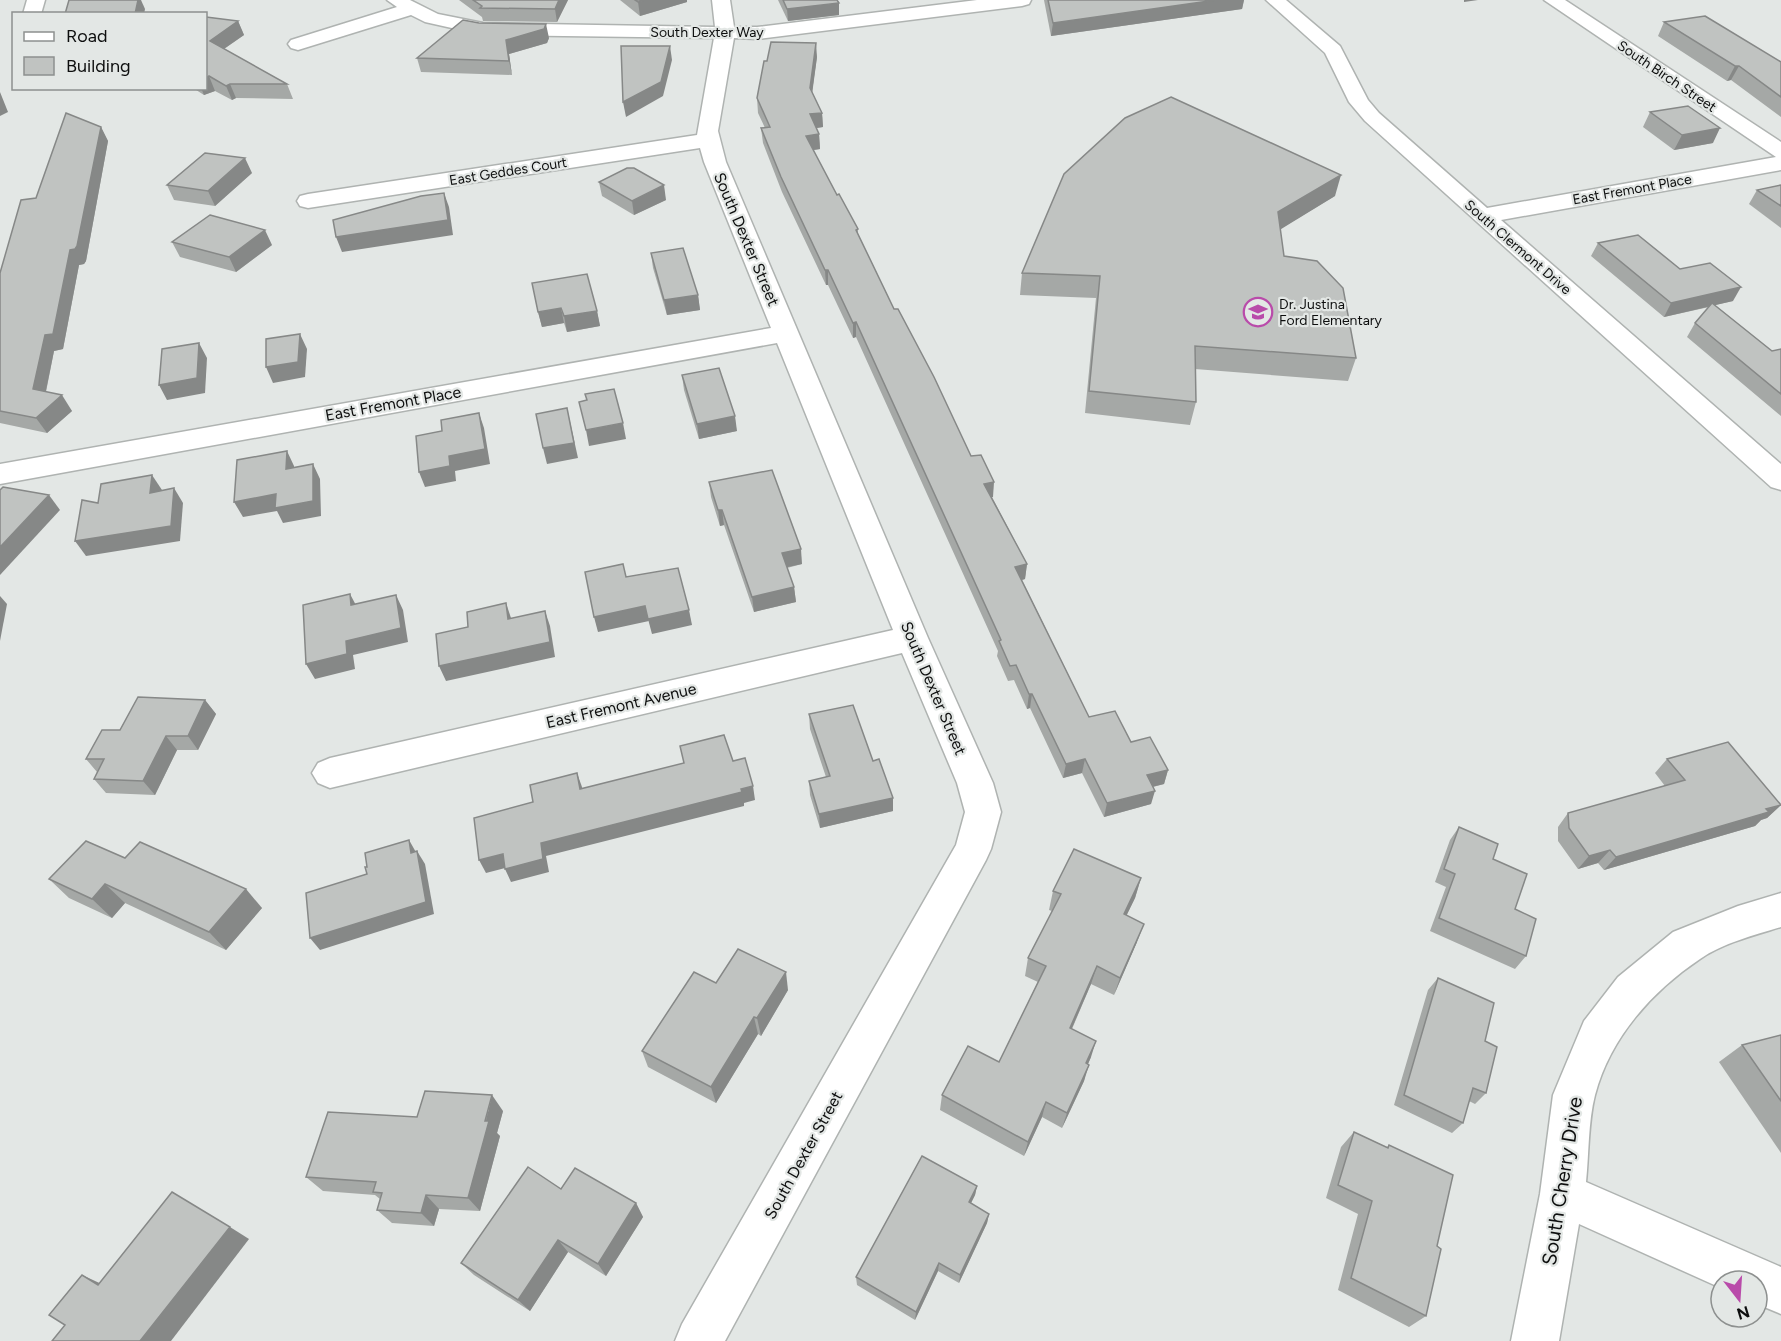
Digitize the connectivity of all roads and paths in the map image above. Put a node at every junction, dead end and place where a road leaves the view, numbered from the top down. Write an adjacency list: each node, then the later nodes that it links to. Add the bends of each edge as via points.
1 (721, 0): 6 (street, South Dexter Street)
2 (1020, 0): 6 (street, South Dexter Way, via 786,32)
3 (1275, 0): 12 (street, South Clermont Drive, via 1333,50 1359,102 1372,117)
4 (1553, 0): 9 (street, South Birch Street)
5 (404, 5): 6 (street, South Dexter Way, via 432,18 483,29); 7 (street)
6 (725, 33): 8 (street, South Dexter Street, via 708,115)
7 (298, 44)
8 (708, 140): 11 (street, East Geddes Court); 13 (street, South Dexter Street)
9 (1781, 152)
10 (1781, 163): 12 (street, East Fremont Place)
11 (308, 201)
12 (1482, 216): 15 (street, South Clermont Drive)
13 (787, 333): 14 (street, East Fremont Place); 16 (street, South Dexter Street)
14 (0, 474)
15 (1781, 480)
16 (912, 638): 17 (street, East Fremont Avenue); 21 (street, South Dexter Street, via 975,783 983,812 973,849)
17 (330, 773)
18 (1781, 910): 19 (street, South Cherry Drive, via 1687,945 1632,990 1598,1035 1574,1095)
19 (1562, 1194): 20 (street); 22 (street, South Cherry Drive)
20 (1781, 1291)
21 (699, 1341)
22 (1535, 1341)

